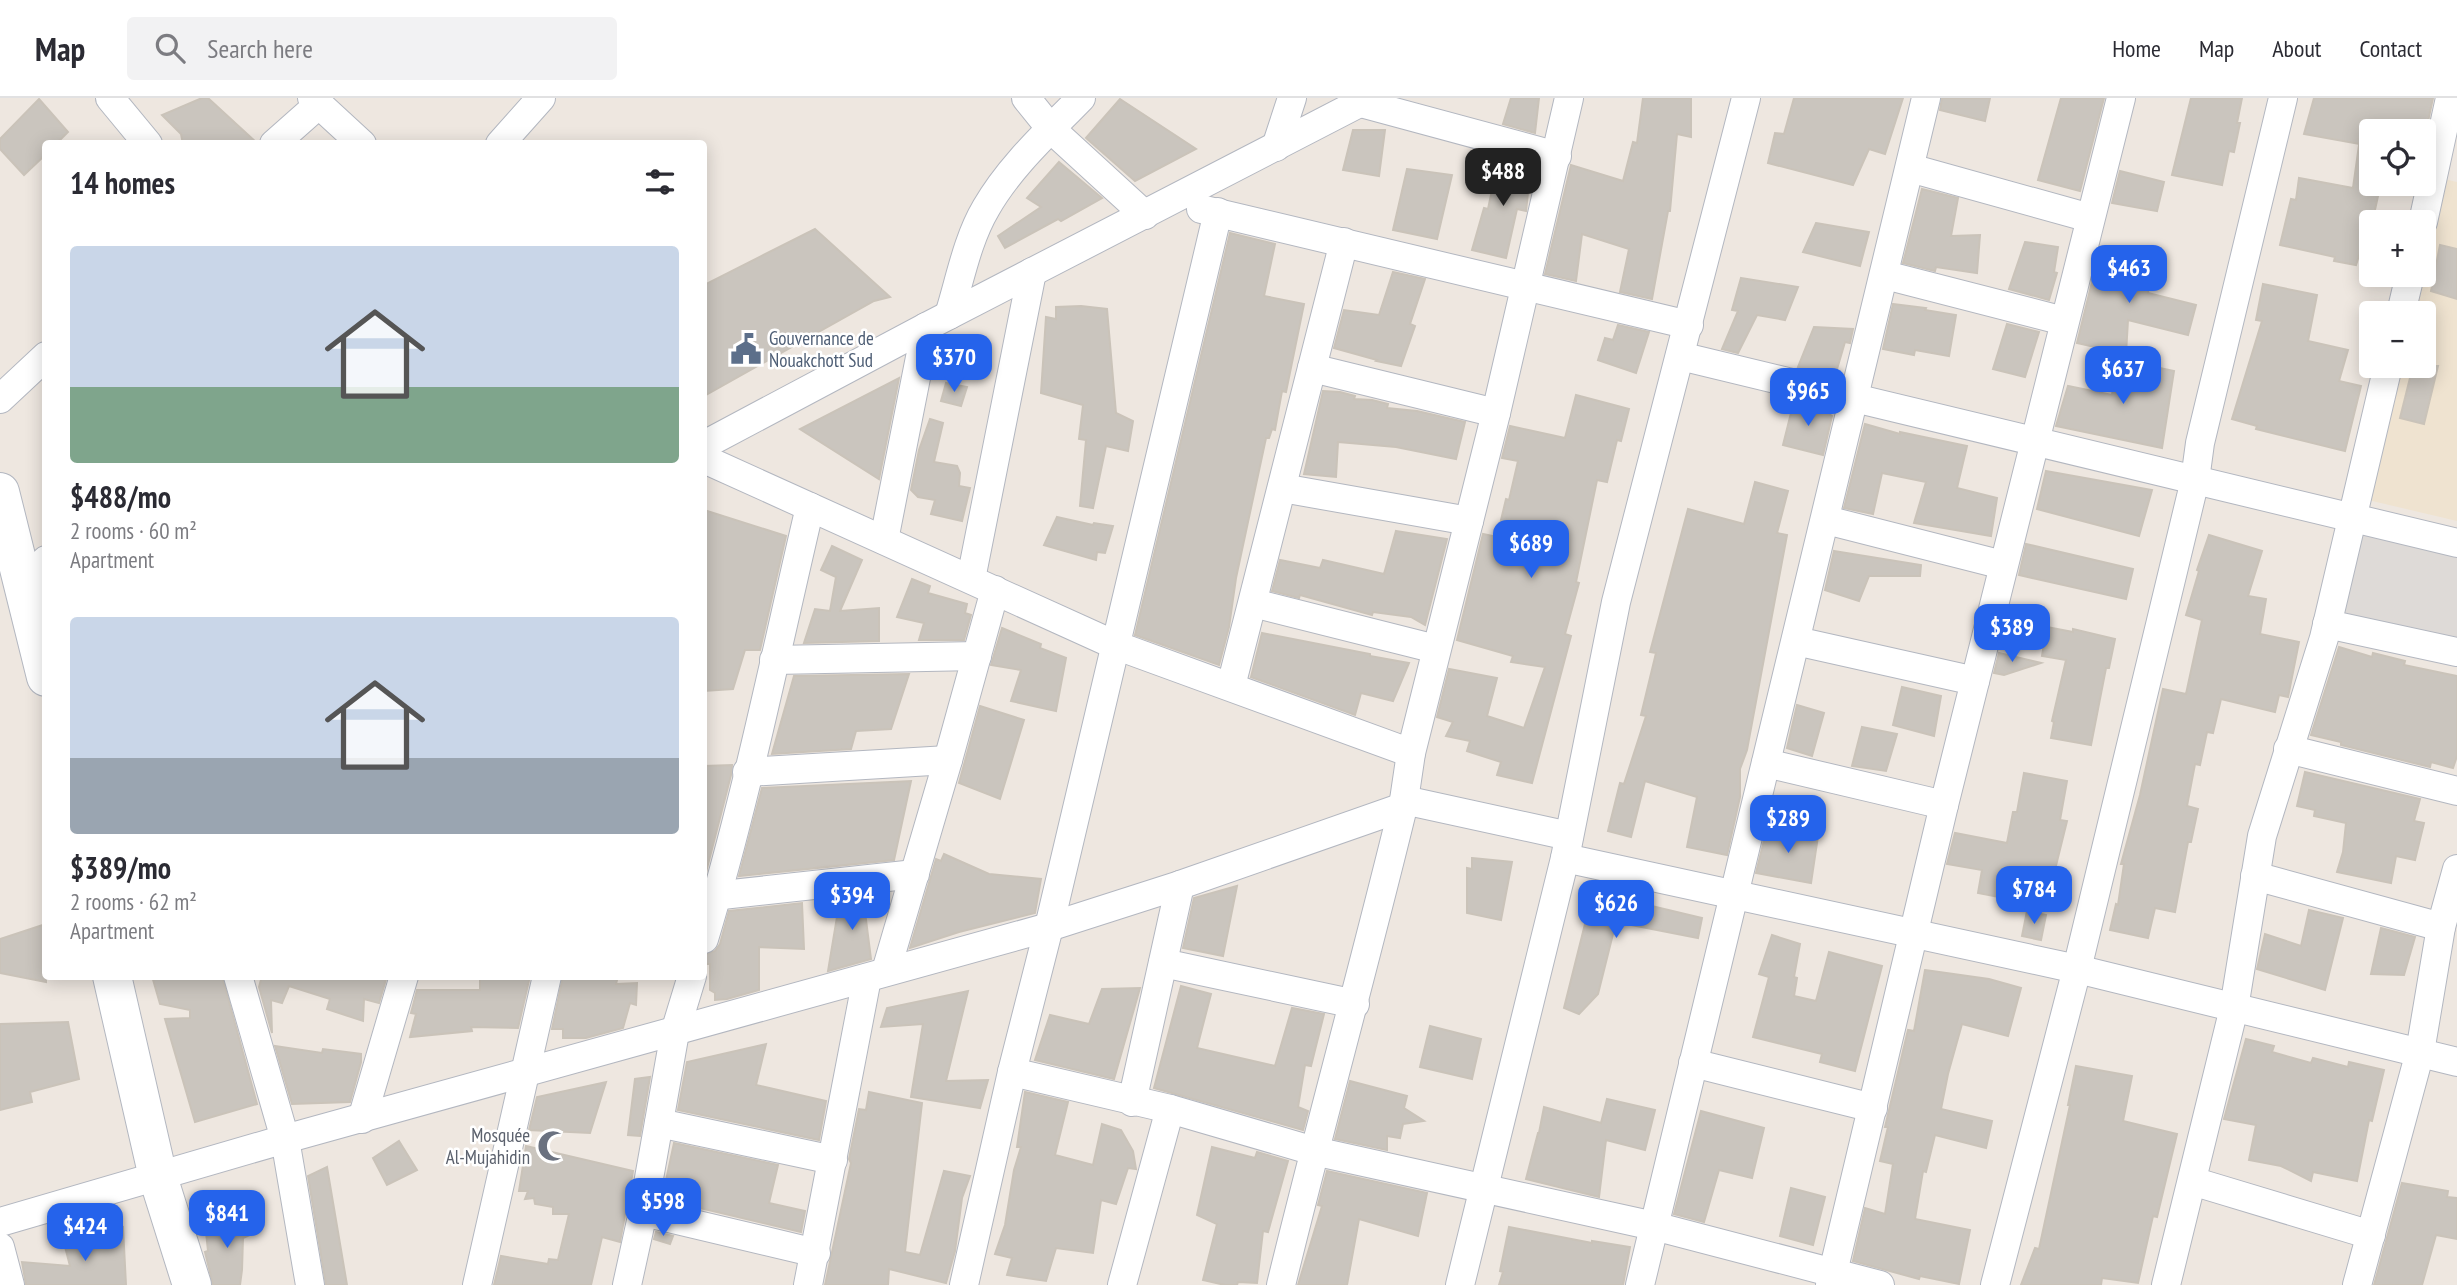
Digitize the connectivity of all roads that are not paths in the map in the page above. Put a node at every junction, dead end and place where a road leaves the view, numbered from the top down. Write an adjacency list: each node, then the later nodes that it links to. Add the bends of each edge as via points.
1 (110, 98): 15 (street)
2 (541, 98): 18 (street)
3 (1026, 98): 14 (street)
4 (1081, 98): 14 (street)
5 (1292, 98): 19 (street)
6 (1569, 98): 20 (street)
7 (1746, 98): 33 (street)
8 (1926, 98): 22 (street)
9 (2120, 98): 26 (street)
10 (2283, 98): 44 (street)
11 (2450, 98): 21 (street, via 2440,137)
12 (1365, 100): 19 (street); 20 (street)
13 (315, 101): 16 (street); 17 (street)
14 (1051, 129): 23 (street); 31 (street, via 984,210)
15 (145, 140)
16 (278, 140)
17 (358, 140)
18 (504, 140)
19 (1276, 146): 23 (street)
20 (1557, 156): 30 (street)
21 (2447, 166): 24 (street)
22 (1910, 168): 26 (street); 29 (street)
23 (1157, 209): 25 (street); 28 (street)
24 (2428, 210)
25 (1218, 212): 27 (street); 60 (street)
26 (2090, 218): 32 (street)
27 (1345, 242): 30 (street); 36 (street)
28 (1032, 272): 31 (street); 55 (street)
29 (1885, 275): 32 (street); 38 (street)
30 (1526, 286): 33 (street); 40 (street)
31 (938, 321): 42 (street); 51 (street)
32 (2064, 321): 41 (street)
33 (1689, 325): 34 (street)
34 (1680, 356): 38 (street); 75 (street, via 1616,602)
35 (42, 360): 39 (street)
36 (1312, 368): 40 (street); 45 (street)
37 (2385, 378): 48 (street)
38 (1856, 398): 41 (street); 49 (street)
39 (0, 399)
40 (1496, 414): 50 (street)
41 (2034, 441): 44 (street); 53 (street)
42 (707, 455)
43 (707, 458): 47 (street)
44 (2195, 480): 48 (street); 87 (street)
45 (1282, 488): 50 (street); 56 (street)
46 (0, 492): 54 (street)
47 (810, 507): 51 (street); 64 (street)
48 (2351, 518): 52 (street); 57 (street)
49 (1826, 520): 53 (street); 58 (street)
50 (1469, 521): 61 (street)
51 (884, 540): 55 (street)
52 (2457, 543)
53 (2003, 565): 65 (street)
54 (34, 571): 59 (street)
55 (983, 584): 60 (street); 63 (street)
56 (1253, 603): 61 (street); 66 (street)
57 (2327, 624): 62 (street); 67 (street)
58 (1796, 641): 65 (street); 70 (street)
59 (42, 642)
60 (1115, 645): 66 (street); 83 (street)
61 (1436, 649): 68 (street)
62 (2457, 652)
63 (977, 656): 64 (street); 69 (street)
64 (774, 660): 71 (street)
65 (1975, 681): 74 (street)
66 (1231, 686): 68 (street)
67 (2288, 749): 72 (street); 78 (street)
68 (1411, 753): 73 (street)
69 (948, 760): 71 (street); 77 (street)
70 (1766, 762): 74 (street); 80 (street)
71 (747, 772): 81 (street)
72 (2457, 791)
73 (1404, 804): 75 (street); 79 (street); 94 (street)
74 (1944, 805): 85 (street)
75 (1567, 847): 80 (street); 112 (street)
76 (2457, 869): 84 (street)
77 (915, 874): 81 (street); 88 (street)
78 (2255, 876): 84 (street); 95 (street)
79 (1180, 885): 83 (street); 86 (street)
80 (1734, 894): 85 (street); 99 (street)
81 (710, 896): 82 (street)
82 (707, 918)
83 (1049, 927): 88 (street); 100 (street)
84 (2441, 927): 97 (street)
85 (1913, 933): 87 (street); 103 (street)
86 (1163, 962): 94 (street); 102 (street)
87 (2077, 969): 95 (street); 132 (street)
88 (877, 975): 96 (street); 109 (street)
89 (113, 980): 110 (street)
90 (239, 980): 107 (street)
91 (403, 980): 105 (street)
92 (546, 980): 101 (street)
93 (691, 980): 96 (street)
94 (1355, 1004): 108 (street)
95 (2234, 1008): 97 (street); 111 (street)
96 (675, 1032): 101 (street); 106 (street)
97 (2420, 1052): 98 (street); 116 (street)
98 (2457, 1062)
99 (1693, 1063): 103 (street); 115 (street)
100 (1012, 1072): 102 (street); 126 (street)
101 (524, 1074): 105 (street); 123 (street)
102 (1132, 1102): 104 (street)
103 (1873, 1108): 119 (street)
104 (1170, 1109): 108 (street); 127 (street)
105 (362, 1119): 107 (street)
106 (659, 1123): 109 (street); 113 (street)
107 (285, 1139): 110 (street); 122 (street)
108 (1314, 1151): 112 (street); 128 (street)
109 (833, 1160): 118 (street)
110 (158, 1177): 114 (street); 121 (street)
111 (2192, 1181): 116 (street); 133 (street)
112 (1485, 1188): 115 (street); 129 (street)
113 (643, 1212): 118 (street); 124 (street)
114 (0, 1222)
115 (1654, 1226): 119 (street); 130 (street)
116 (2371, 1235): 134 (street)
117 (0, 1247): 120 (street)
118 (816, 1253): 125 (street)
119 (1832, 1279): 131 (street)
120 (10, 1285)
121 (192, 1285)
122 (310, 1285)
123 (477, 1285)
124 (626, 1285)
125 (808, 1285)
126 (964, 1285)
127 (1122, 1285)
128 (1281, 1285)
129 (1460, 1285)
130 (1640, 1285)
131 (1881, 1285)
132 (1995, 1285)
133 (2166, 1285)
134 (2357, 1285)

